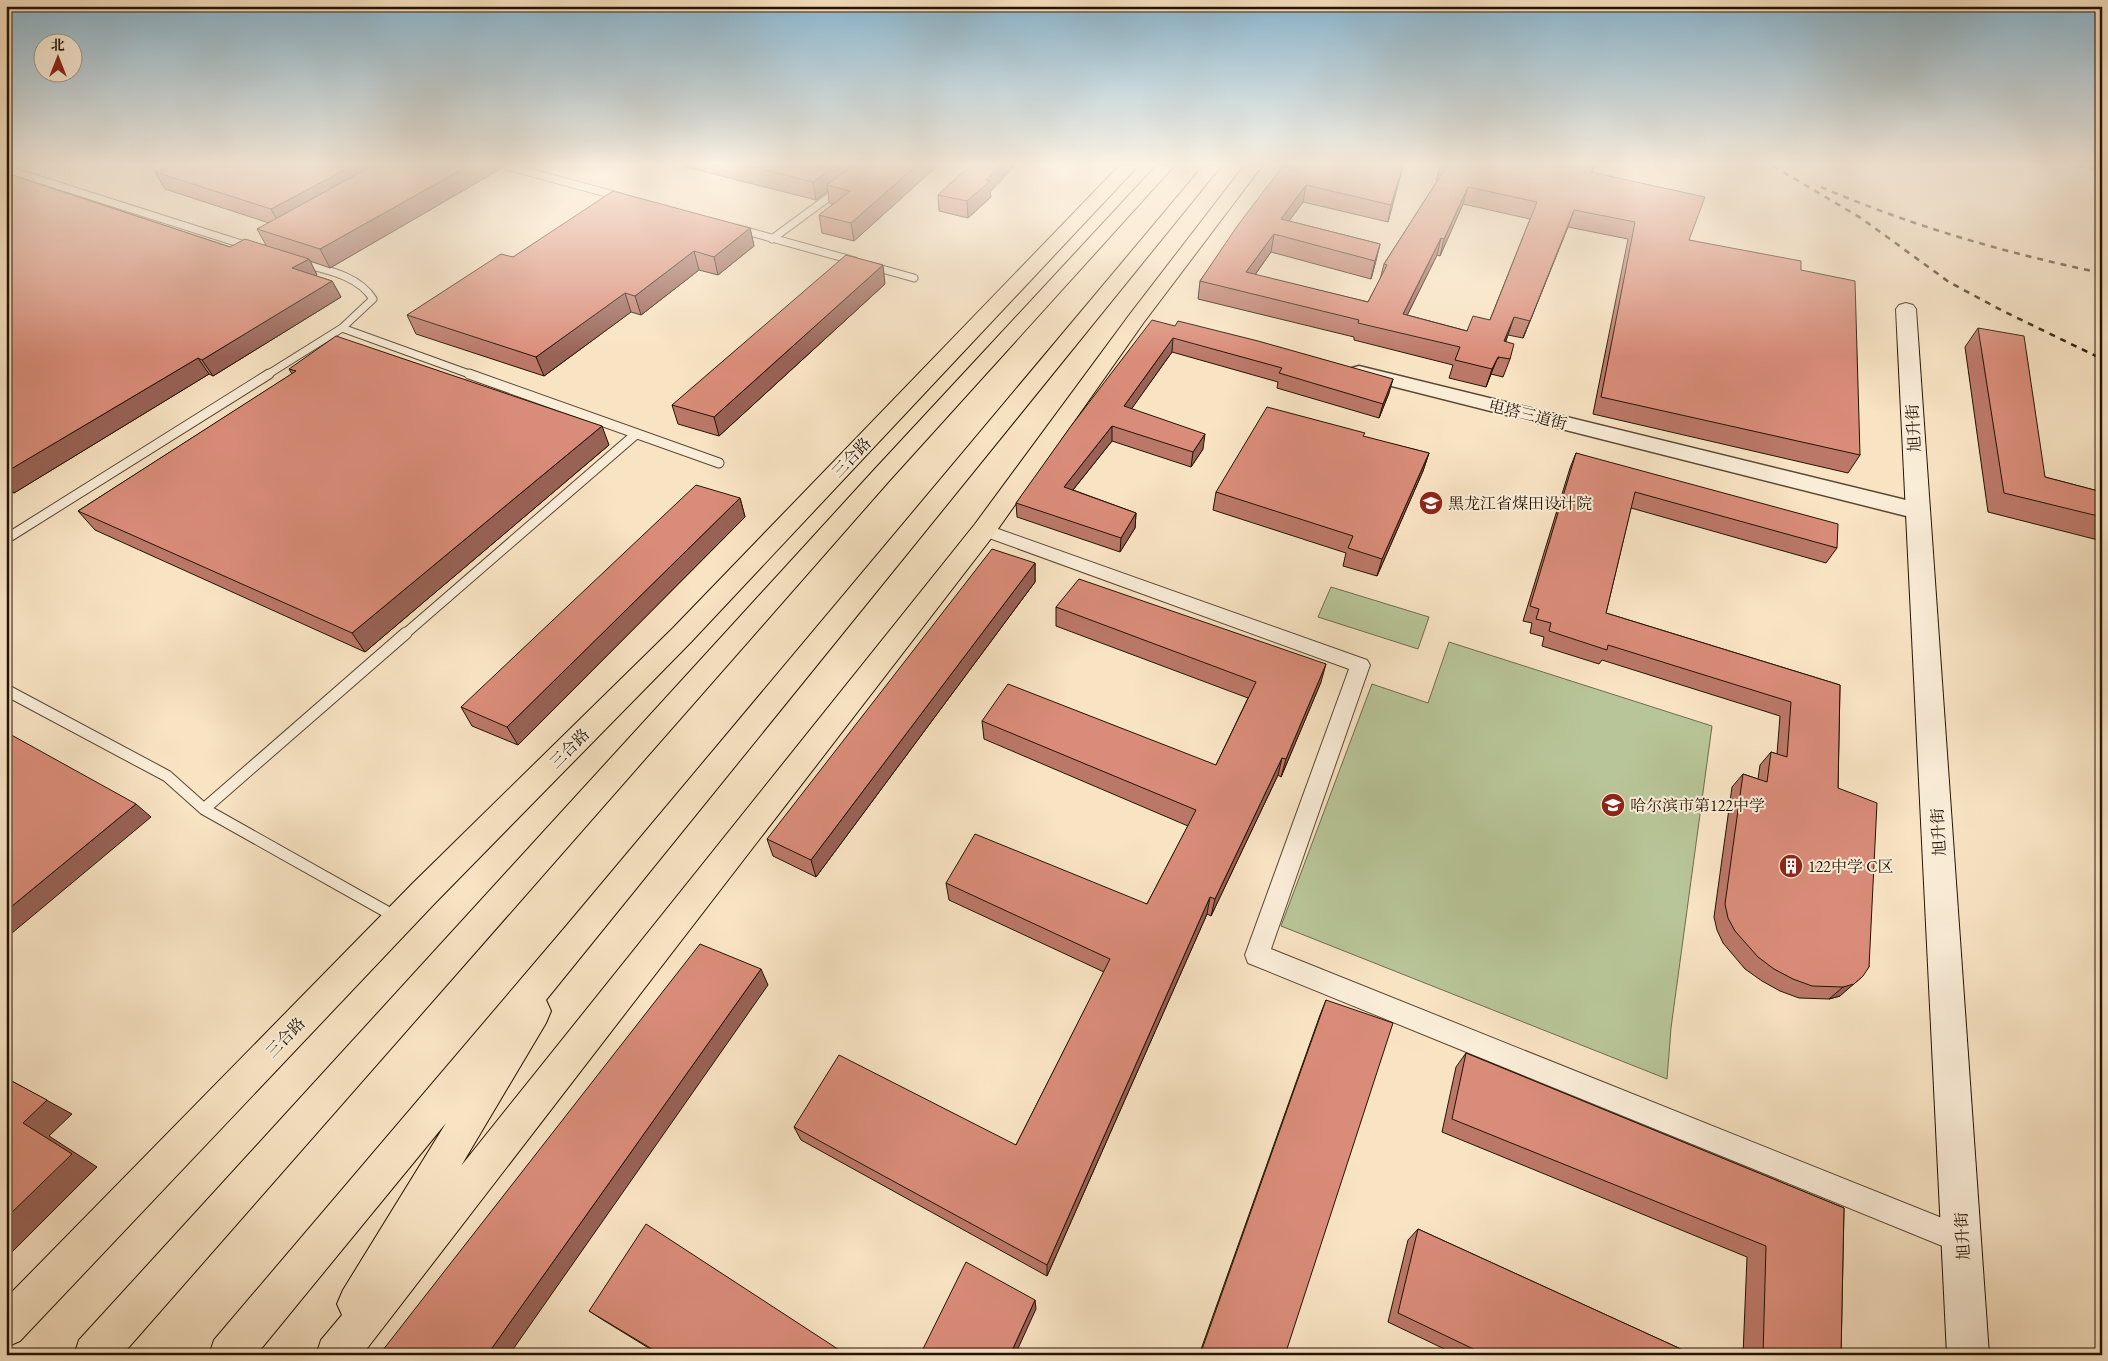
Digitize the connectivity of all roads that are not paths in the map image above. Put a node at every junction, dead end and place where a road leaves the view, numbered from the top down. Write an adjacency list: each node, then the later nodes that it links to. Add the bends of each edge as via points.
1 (195, 230): 9 (lane, via 253,248)
2 (737, 230): 8 (lane)
3 (785, 230): 8 (lane)
4 (1068, 230): 21 (highway, 三合路)
5 (1107, 230): 17 (highway)
6 (1160, 230): 25 (highway)
7 (1209, 230): 19 (highway, via 1147,320)
8 (772, 239): 11 (lane)
9 (262, 247)
10 (288, 259): 13 (lane, via 357,282 371,293 373,299)
11 (914, 278)
12 (1906, 309): 18 (main road, 旭升街)
13 (342, 328): 15 (lane); 20 (lane)
14 (1340, 368): 18 (street, 电塔三道街)
15 (636, 434): 16 (lane); 23 (lane)
16 (719, 462)
17 (881, 476): 21 (highway); 28 (highway)
18 (1918, 511): 26 (main road, 旭升街)
19 (984, 530): 26 (street, via 1360,665 1257,955); 31 (highway)
20 (6, 539)
21 (682, 635): 24 (highway, 三合路)
22 (6, 690): 23 (lane, via 167,776)
23 (204, 809): 24 (lane)
24 (399, 919): 27 (highway, 三合路)
25 (579, 936): 29 (highway); 30 (highway)
26 (1962, 1240): 32 (main road, 旭升街)
27 (6, 1327)
28 (94, 1355)
29 (229, 1355)
30 (327, 1355)
31 (336, 1355)
32 (1968, 1355)

